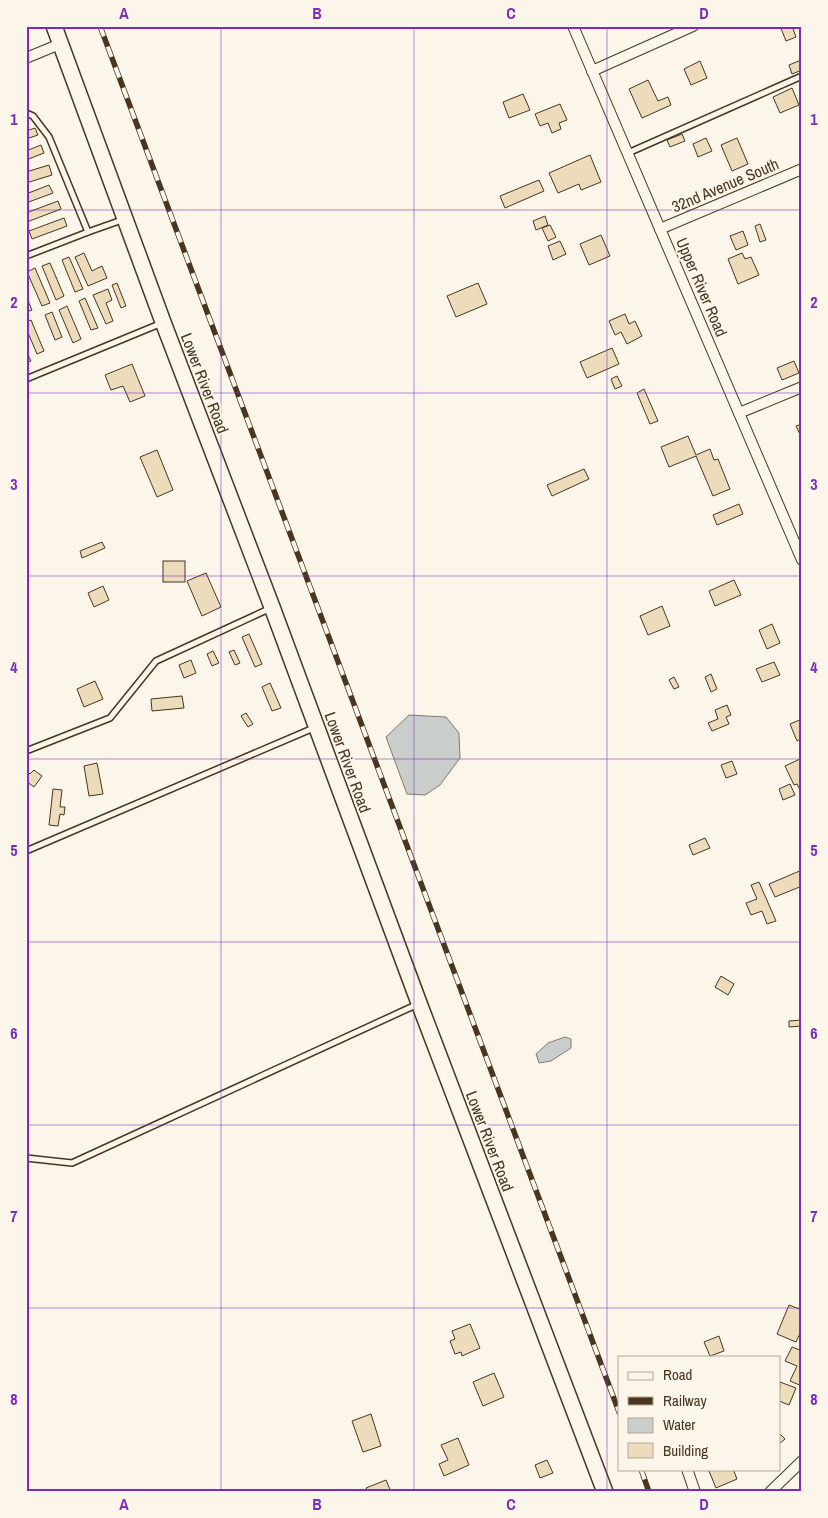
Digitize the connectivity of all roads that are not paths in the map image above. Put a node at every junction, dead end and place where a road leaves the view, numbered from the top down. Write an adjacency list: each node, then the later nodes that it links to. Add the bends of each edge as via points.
1 (54, 26): 4 (street, Lower River Road)
2 (573, 26): 6 (street, Upper River Road)
3 (693, 26): 6 (street)
4 (60, 44): 5 (street); 11 (street, Lower River Road)
5 (26, 58)
6 (592, 71): 9 (street, Upper River Road)
7 (802, 76): 9 (lane)
8 (26, 113): 13 (lane, via 33,116 49,137)
9 (628, 153): 12 (street, Upper River Road)
10 (802, 169): 12 (street, 32nd Avenue South)
11 (125, 219): 13 (lane); 15 (street, Lower River Road)
12 (660, 229): 18 (street, Upper River Road)
13 (88, 232): 14 (lane)
14 (26, 256)
15 (163, 322): 16 (lane); 20 (street, Lower River Road)
16 (26, 379)
17 (802, 387): 18 (street)
18 (739, 413): 19 (street, Upper River Road)
19 (802, 560)
20 (272, 607): 21 (street, Lower River Road); 22 (lane, via 156,661 110,718)
21 (316, 726): 23 (lane); 24 (street, Lower River Road)
22 (26, 751)
23 (26, 852)
24 (418, 1004): 25 (lane, via 72,1163); 28 (street, Lower River Road)
25 (26, 1158)
26 (802, 1460): 30 (street)
27 (687, 1470): 29 (street)
28 (605, 1492)
29 (695, 1492)
30 (770, 1492)

